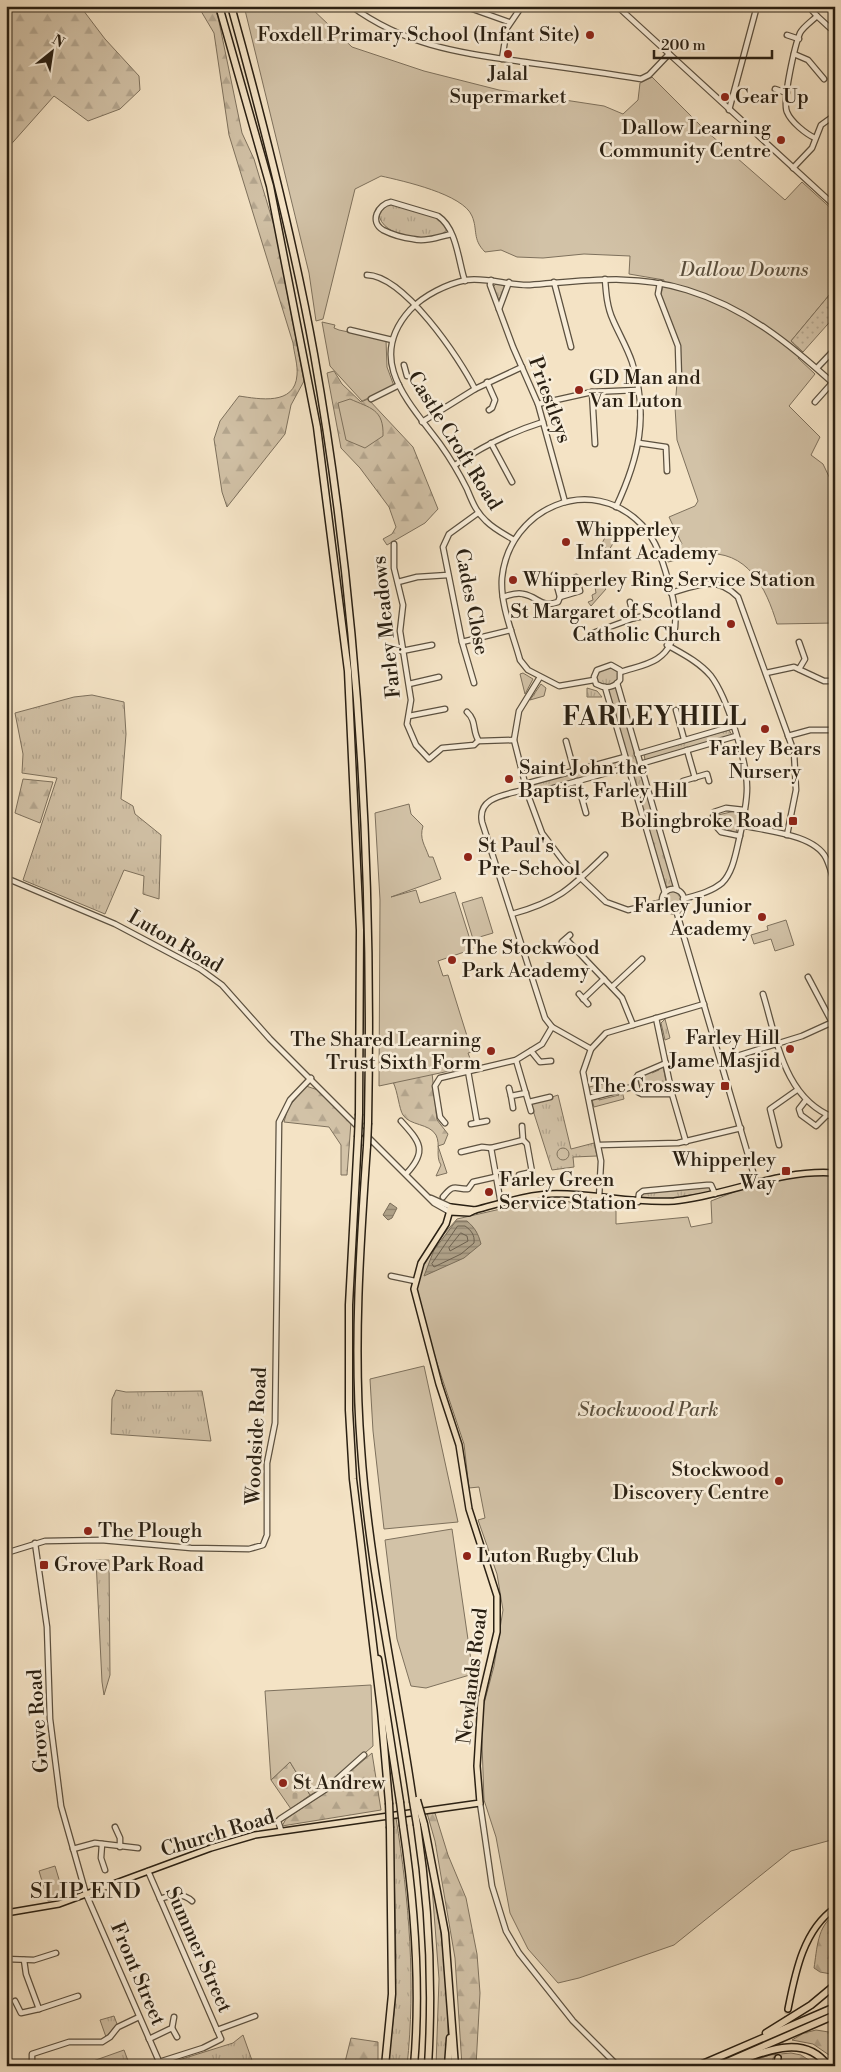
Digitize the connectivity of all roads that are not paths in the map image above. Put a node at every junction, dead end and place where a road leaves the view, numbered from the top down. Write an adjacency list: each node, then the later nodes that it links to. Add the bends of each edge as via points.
1 (219, 6): 204 (highway, bridge, via 270,186 317,427 348,671 360,930 359,1114 349,1296 349,1410 353,1480)
2 (231, 6): 208 (highway, bridge, via 262,115 290,233 314,354 342,537 360,726 368,896 368,1123 357,1309 361,1449 376,1570)
3 (351, 6): 16 (street, via 394,32 429,46)
4 (464, 6): 10 (street)
5 (522, 6): 10 (street)
6 (617, 6): 14 (street)
7 (757, 6): 20 (street)
8 (808, 6): 9 (street)
9 (817, 16): 11 (street); 13 (street, via 801,31)
10 (509, 22): 16 (street)
11 (830, 28)
12 (788, 36): 13 (street)
13 (799, 39): 15 (street)
14 (670, 54): 16 (street, via 641,79); 20 (street)
15 (794, 54): 17 (street, via 808,60); 19 (street)
16 (502, 59)
17 (824, 79)
18 (775, 90): 19 (street)
19 (787, 93): 22 (street, via 787,113)
20 (729, 110): 23 (street)
21 (835, 115): 22 (street, via 821,125)
22 (815, 138): 23 (street, via 812,148)
23 (793, 168): 24 (street)
24 (835, 206)
25 (451, 234): 25 (street, via 449,226 438,216 391,202 379,207 376,213 378,225 383,230 414,240); 29 (street)
26 (367, 274): 33 (street, via 399,290)
27 (605, 279): 31 (street, Castle Croft Road); 32 (street, Castle Croft Road); 48 (street, via 612,319 632,362)
28 (491, 280): 29 (street, Castle Croft Road); 30 (street, Castle Croft Road); 34 (street, Priestleys)
29 (465, 281): 33 (street, Castle Croft Road, via 432,293)
30 (509, 282): 31 (street, Castle Croft Road, via 527,285); 34 (street)
31 (554, 282): 37 (street)
32 (660, 283): 40 (street, Castle Croft Road, via 716,300 744,313); 43 (street, via 658,294 678,346)
33 (414, 306): 36 (street, Castle Croft Road, via 399,322); 47 (street, via 450,345)
34 (499, 310): 39 (street, Priestleys)
35 (350, 330): 36 (street)
36 (392, 340): 41 (street, Castle Croft Road, via 390,360)
37 (570, 347)
38 (835, 349): 40 (street)
39 (522, 367): 44 (street); 52 (street, Priestleys)
40 (816, 368): 45 (street, Castle Croft Road)
41 (394, 373): 42 (street, Castle Croft Road, via 404,367); 46 (street, Castle Croft Road)
42 (407, 376)
43 (678, 377)
44 (487, 382): 47 (street); 53 (street, via 495,400)
45 (833, 384): 51 (street)
46 (399, 385): 50 (street); 54 (street, Castle Croft Road)
47 (474, 389): 54 (street)
48 (638, 390): 49 (street); 57 (street, via 641,412)
49 (592, 392): 52 (street); 58 (street)
50 (371, 399)
51 (815, 402)
52 (538, 404): 55 (street, Priestleys)
53 (489, 410)
54 (422, 422): 61 (street, Castle Croft Road)
55 (543, 422): 56 (street, via 516,430); 64 (street, Priestleys)
56 (491, 443): 61 (street); 63 (street)
57 (639, 443): 59 (street); 65 (street, via 630,477)
58 (595, 444)
59 (666, 447): 60 (street); 62 (street)
60 (674, 447)
61 (454, 465): 66 (street, Castle Croft Road)
62 (667, 471)
63 (512, 482)
64 (565, 502): 65 (street, via 593,501); 67 (street, via 546,509 526,523)
65 (616, 507): 73 (street, via 638,520 654,540)
66 (478, 513): 67 (street, Castle Croft Road); 69 (street, Cades Close, via 445,540 443,547)
67 (514, 540): 74 (street, via 502,577)
68 (394, 544): 72 (street, Farley Meadows, via 394,568)
69 (448, 575): 72 (street); 81 (street, Cades Close)
70 (554, 575): 75 (street)
71 (576, 577): 75 (street, via 580,591)
72 (398, 582): 85 (street, Farley Meadows, via 403,605)
73 (671, 593): 77 (street); 88 (street, via 705,583 720,583 731,589 738,597)
74 (503, 597): 75 (street, via 522,593 546,605 558,602); 79 (street)
75 (560, 597)
76 (630, 602): 78 (street)
77 (676, 610): 78 (street); 84 (street, via 675,630)
78 (634, 618): 80 (street)
79 (511, 630): 81 (street); 90 (street, via 522,663)
80 (593, 633)
81 (462, 642): 93 (street, Cades Close)
82 (799, 642): 86 (street, via 805,659)
83 (432, 645): 85 (street)
84 (668, 645): 87 (street, via 657,659); 101 (street, via 711,676 724,696)
85 (402, 651): 94 (street, Farley Meadows)
86 (799, 669): 88 (street, via 790,666); 92 (street, via 824,681)
87 (621, 672): 91 (street, via 615,666 604,666 598,670); 95 (street)
88 (766, 673): 104 (street)
89 (439, 677): 94 (street)
90 (540, 677): 91 (street, via 563,687); 106 (street, via 519,711)
91 (594, 680): 96 (street)
92 (835, 681)
93 (474, 683)
94 (409, 684): 100 (street, Farley Meadows)
95 (617, 684): 96 (street); 110 (street)
96 (605, 687): 111 (street)
97 (445, 709): 100 (street)
98 (676, 710): 105 (street)
99 (467, 712): 107 (street, via 474,719)
100 (409, 716): 107 (street, Farley Meadows, via 410,733 429,759 442,748 474,745)
101 (733, 726): 103 (street); 105 (street)
102 (835, 730): 104 (street, via 810,730)
103 (736, 736): 109 (street); 121 (street, via 747,787)
104 (788, 736): 124 (street, via 797,775)
105 (684, 739): 110 (street)
106 (514, 740): 107 (street); 119 (street)
107 (478, 741)
108 (566, 741): 114 (street)
109 (687, 750): 112 (street); 115 (street)
110 (637, 754): 112 (street)
111 (625, 757): 113 (street); 114 (street)
112 (640, 764): 130 (street)
113 (628, 767): 117 (street); 131 (street)
114 (574, 770): 119 (street)
115 (695, 778): 116 (street, via 708,774); 118 (street)
116 (709, 780)
117 (577, 781): 120 (street); 122 (street)
118 (683, 781)
119 (526, 787): 120 (street); 135 (street, via 486,802 481,809 482,822)
120 (528, 795): 128 (street, via 548,843)
121 (744, 810): 123 (street); 125 (street, via 726,808 714,812 712,822 722,832)
122 (586, 813)
123 (741, 825): 124 (street); 125 (street)
124 (787, 835): 129 (street, via 808,841 821,851)
125 (740, 836): 132 (street, via 730,872 722,882 712,890)
126 (605, 855): 128 (street)
127 (6, 878): 159 (street, Luton Road, via 115,924 200,969 222,985 270,1039)
128 (581, 879): 133 (street, via 601,899 620,909 636,910); 135 (street, via 548,902)
129 (835, 884)
130 (677, 890): 131 (street); 132 (street)
131 (665, 894): 133 (street)
132 (684, 899): 134 (street, via 683,905)
133 (663, 902): 134 (street, via 666,908)
134 (676, 910): 145 (street)
135 (512, 914): 149 (street, via 545,1018)
136 (566, 939): 139 (street)
137 (642, 959): 140 (street)
138 (808, 978): 147 (street)
139 (604, 979): 140 (street); 143 (street)
140 (612, 987): 148 (street, via 624,1001)
141 (578, 994): 143 (street)
142 (763, 994): 151 (street)
143 (583, 999): 144 (street)
144 (588, 1004)
145 (704, 1004): 146 (street); 156 (street)
146 (656, 1018): 148 (street); 157 (street)
147 (833, 1022): 150 (street); 151 (street)
148 (633, 1025): 152 (street, via 606,1033)
149 (552, 1027): 152 (street); 153 (street, via 546,1040)
150 (835, 1028)
151 (778, 1044): 156 (street); 162 (street, via 789,1078)
152 (591, 1049): 167 (street, via 583,1072)
153 (531, 1051): 154 (street); 155 (street, via 540,1062)
154 (516, 1060): 158 (street); 163 (street)
155 (550, 1061)
156 (721, 1061): 180 (street)
157 (666, 1063): 160 (street, via 636,1077); 164 (street)
158 (468, 1071): 176 (street); 177 (street, via 442,1076 435,1083 440,1117)
159 (311, 1078): 188 (street, Luton Road); 203 (street, Woodside Road, via 290,1100 279,1122 275,1423 268,1463 266,1540 263,1545 249,1549 191,1548 101,1540)
160 (636, 1086): 164 (street, via 642,1094); 167 (street)
161 (508, 1088): 165 (street)
162 (797, 1090): 168 (street); 184 (street, via 770,1109)
163 (526, 1093): 165 (street); 169 (street)
164 (672, 1094): 182 (street)
165 (510, 1096): 170 (street)
166 (550, 1096): 169 (street)
167 (589, 1098): 183 (street)
168 (806, 1100): 172 (street); 172 (street, via 799,1111 808,1120 818,1125)
169 (529, 1102): 171 (street)
170 (514, 1108)
171 (531, 1111)
172 (827, 1114): 173 (street)
173 (835, 1118)
174 (401, 1121): 188 (street, via 420,1149 418,1161)
175 (487, 1121): 176 (street)
176 (477, 1122): 178 (street)
177 (445, 1123)
178 (471, 1124)
179 (522, 1126): 181 (street)
180 (741, 1128): 182 (street); 191 (street)
181 (523, 1140): 185 (street); 189 (street, via 534,1171)
182 (686, 1142): 183 (street)
183 (599, 1145): 194 (street, via 602,1170)
184 (779, 1145)
185 (491, 1148): 186 (street); 190 (street)
186 (461, 1152)
187 (835, 1173): 191 (main road, via 796,1174)
188 (406, 1174): 197 (street, Luton Road, via 430,1198)
189 (519, 1175)
190 (495, 1177): 193 (street, via 473,1182 468,1189 452,1187); 196 (street)
191 (756, 1182): 192 (main road)
192 (715, 1194): 195 (main road); 195 (street, via 707,1184 643,1191)
193 (443, 1196)
194 (599, 1198): 195 (main road); 196 (main road, via 550,1194)
195 (638, 1202)
196 (501, 1204): 198 (main road)
197 (450, 1210): 198 (main road); 199 (main road); 200 (main road, Newlands Road)
198 (475, 1210): 199 (main road)
199 (461, 1214): 200 (main road)
200 (446, 1224): 202 (main road, Newlands Road, via 425,1254)
201 (390, 1276): 202 (street)
202 (415, 1281): 207 (main road, Newlands Road, via 417,1305 459,1445 470,1509 497,1596 497,1632 481,1700 477,1766)
203 (35, 1543): 205 (street, Woodside Road); 214 (street, Grove Road, via 47,1628 50,1719 57,1781)
204 (362, 1549): 244 (highway, bridge, via 389,1803 392,1994); 245 (highway, bridge, via 404,1826 416,1945 418,1996)
205 (6, 1553)
206 (364, 1755): 210 (street, via 326,1789 280,1819)
207 (480, 1802): 210 (main road, Church Road); 249 (street, Newlands Road, via 492,1886 506,1931 519,1953 573,2021)
208 (420, 1824): 231 (highway, via 445,1933); 246 (highway, via 430,1944)
209 (115, 1827): 212 (street)
210 (281, 1830): 216 (main road, Church Road, via 227,1843)
211 (102, 1844): 212 (street); 214 (street); 215 (street, via 101,1858)
212 (120, 1847): 213 (street)
213 (138, 1848)
214 (73, 1849): 218 (street, Grove Road)
215 (105, 1870)
216 (148, 1871): 218 (main road, Church Road); 219 (street, Summer Street)
217 (191, 1890): 219 (street, via 190,1899 172,1894)
218 (86, 1894): 221 (main road, Church Road, via 52,1906); 234 (street, Front Street)
219 (160, 1899): 237 (street, Summer Street)
220 (835, 1908): 230 (main road, via 816,1929 804,1951)
221 (6, 1913)
222 (56, 1953): 224 (street)
223 (6, 1959): 224 (street)
224 (24, 1960): 229 (street)
225 (835, 1985): 240 (highway, via 811,2005)
226 (78, 1996): 229 (street)
227 (15, 2000): 229 (street, via 22,2014)
228 (835, 2007): 240 (highway)
229 (38, 2009)
230 (788, 2009)
231 (452, 2012): 247 (highway); 248 (highway)
232 (835, 2015): 251 (highway)
233 (255, 2016): 237 (street)
234 (140, 2017): 239 (street, Front Street); 243 (street, via 116,2029 110,2038 102,2042 69,2042 37,2051 31,2057)
235 (174, 2017): 236 (street)
236 (172, 2028): 238 (street); 239 (street)
237 (217, 2030): 242 (street, Summer Street, via 220,2040)
238 (177, 2037)
239 (149, 2039): 242 (street, Front Street)
240 (753, 2041): 250 (highway)
241 (778, 2058): 253 (main road)
242 (160, 2064)
243 (32, 2066)
244 (385, 2066)
245 (414, 2066)
246 (428, 2066)
247 (448, 2066)
248 (455, 2066)
249 (618, 2066)
250 (698, 2066)
251 (718, 2066)
252 (725, 2066): 254 (highway, via 788,2046 810,2050)
253 (776, 2066)
254 (828, 2066)

